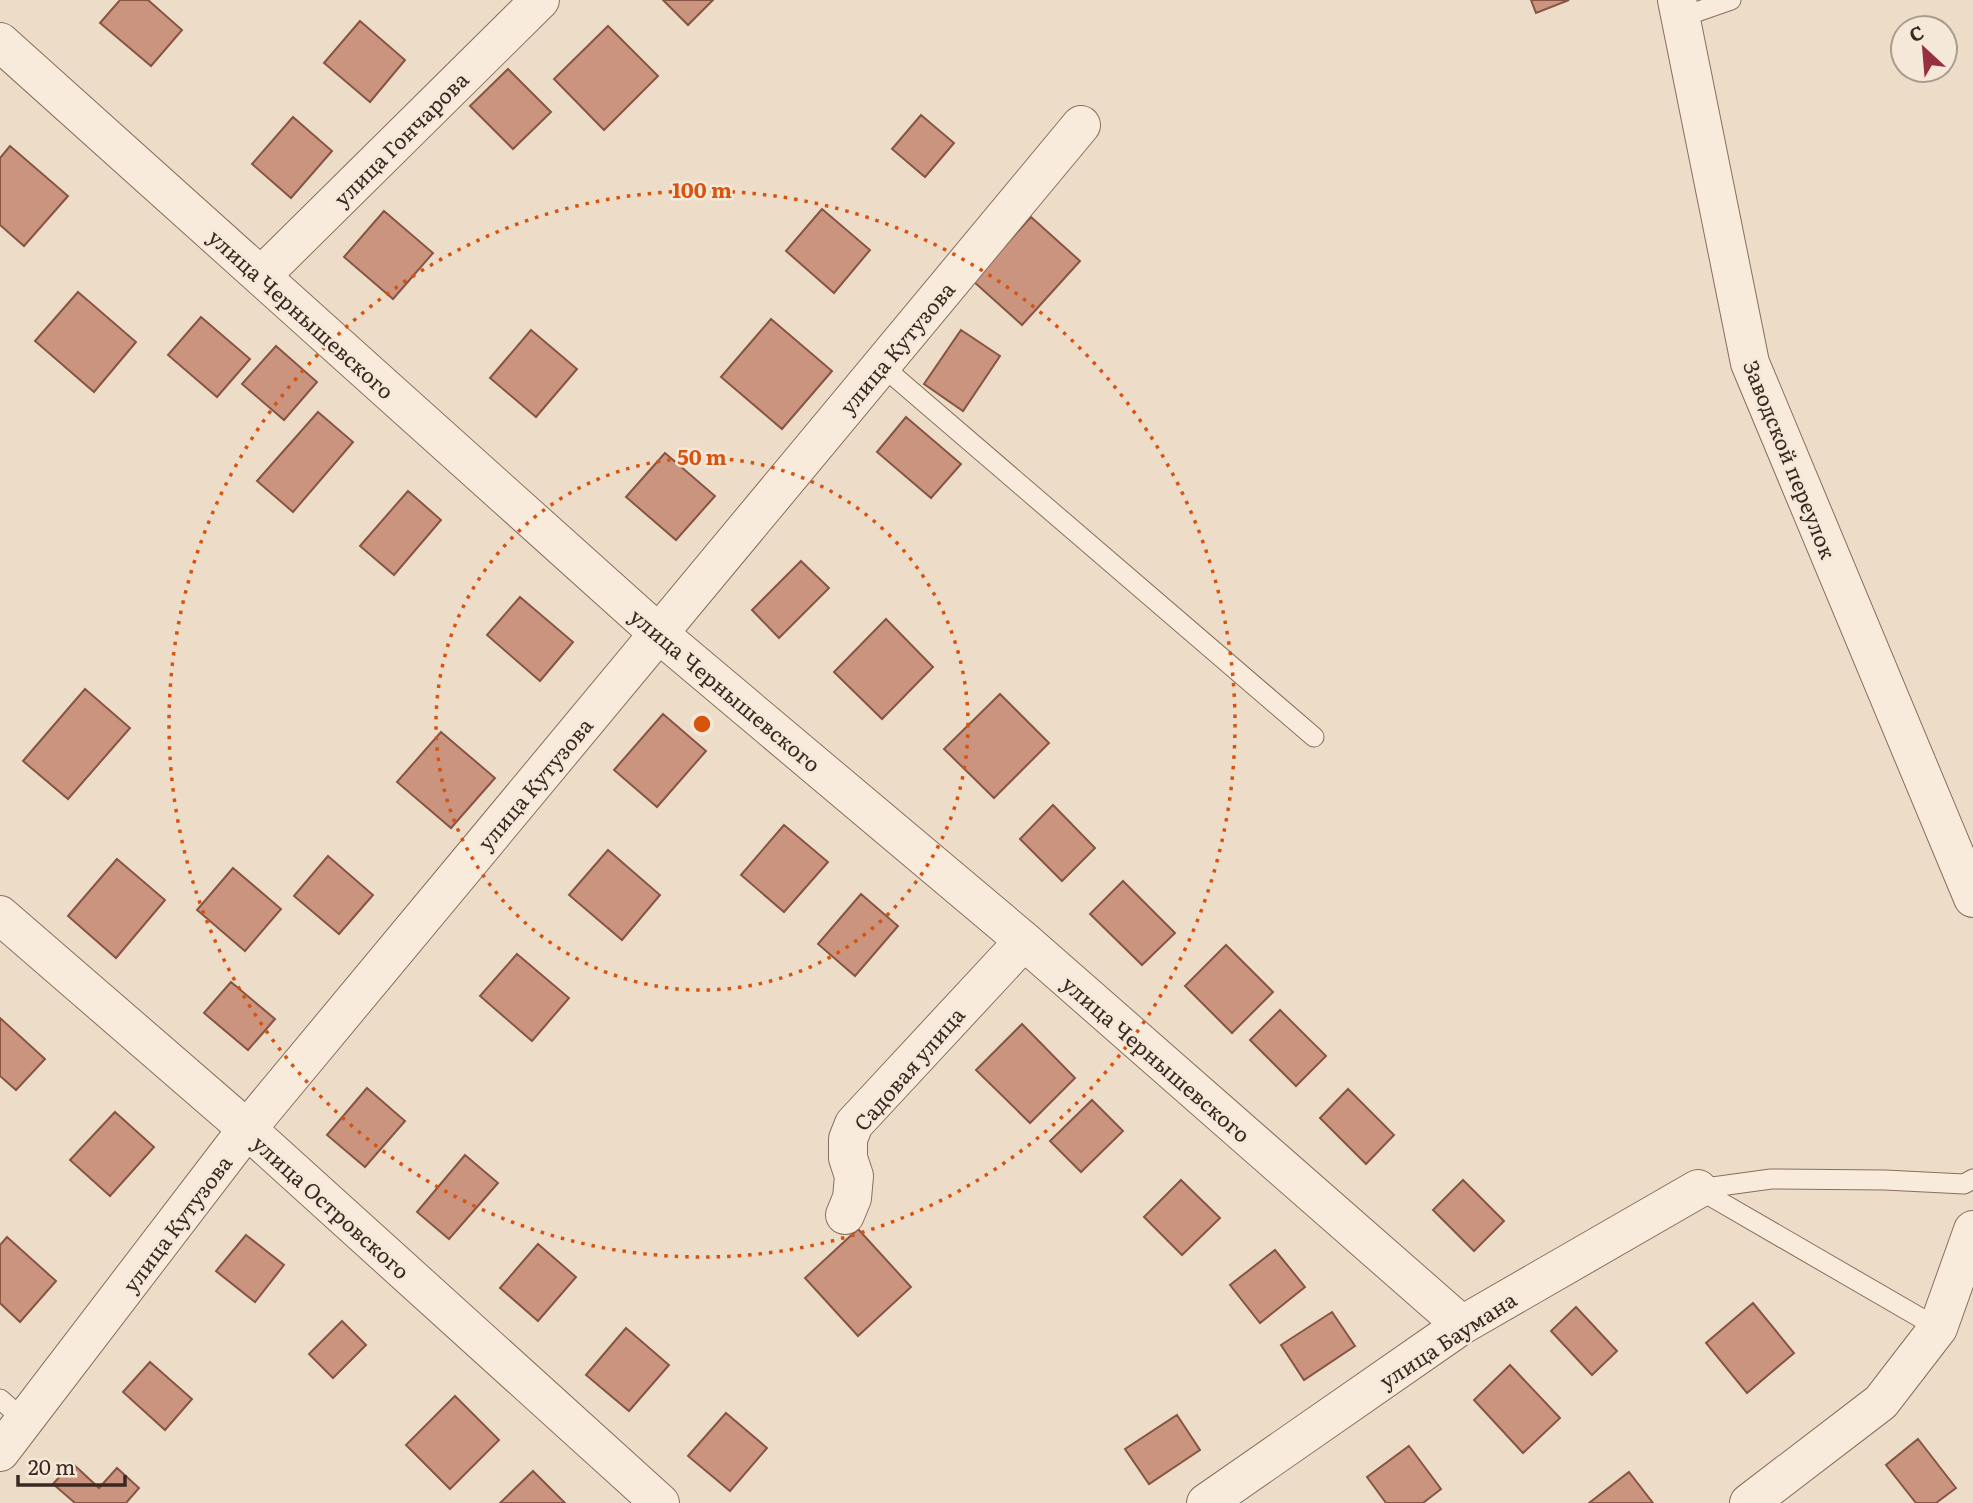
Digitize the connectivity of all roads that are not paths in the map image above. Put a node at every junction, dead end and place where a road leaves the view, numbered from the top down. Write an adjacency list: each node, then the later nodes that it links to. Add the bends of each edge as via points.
1 (540, 0): 6 (street, улица Гончарова)
2 (1731, 0): 3 (lane)
3 (1680, 8): 10 (street, Заводской переулок, via 1750,363)
4 (0, 42): 6 (street, улица Чернышевского)
5 (1081, 125): 7 (street, улица Кутузова)
6 (261, 276): 8 (street, улица Чернышевского)
7 (881, 365): 8 (street, улица Кутузова); 9 (lane)
8 (658, 634): 12 (street, улица Чернышевского); 13 (street, улица Кутузова)
9 (1314, 737)
10 (1973, 898)
11 (0, 915): 13 (street, улица Островского)
12 (1024, 941): 16 (street, Садовая улица, via 854,1124 848,1139 852,1198); 18 (street, улица Чернышевского)
13 (247, 1129): 20 (street, улица Кутузова); 22 (street, улица Островского)
14 (1973, 1179): 15 (lane, via 1964,1184 1771,1179)
15 (1698, 1189): 18 (street, улица Баумана); 19 (lane)
16 (845, 1215)
17 (1973, 1230): 19 (street)
18 (1462, 1325): 23 (street, улица Баумана)
19 (1938, 1328): 24 (street, via 1881,1402)
20 (13, 1410): 21 (street, улица Кутузова)
21 (0, 1451)
22 (660, 1503)
23 (1206, 1503)
24 (1749, 1503)

